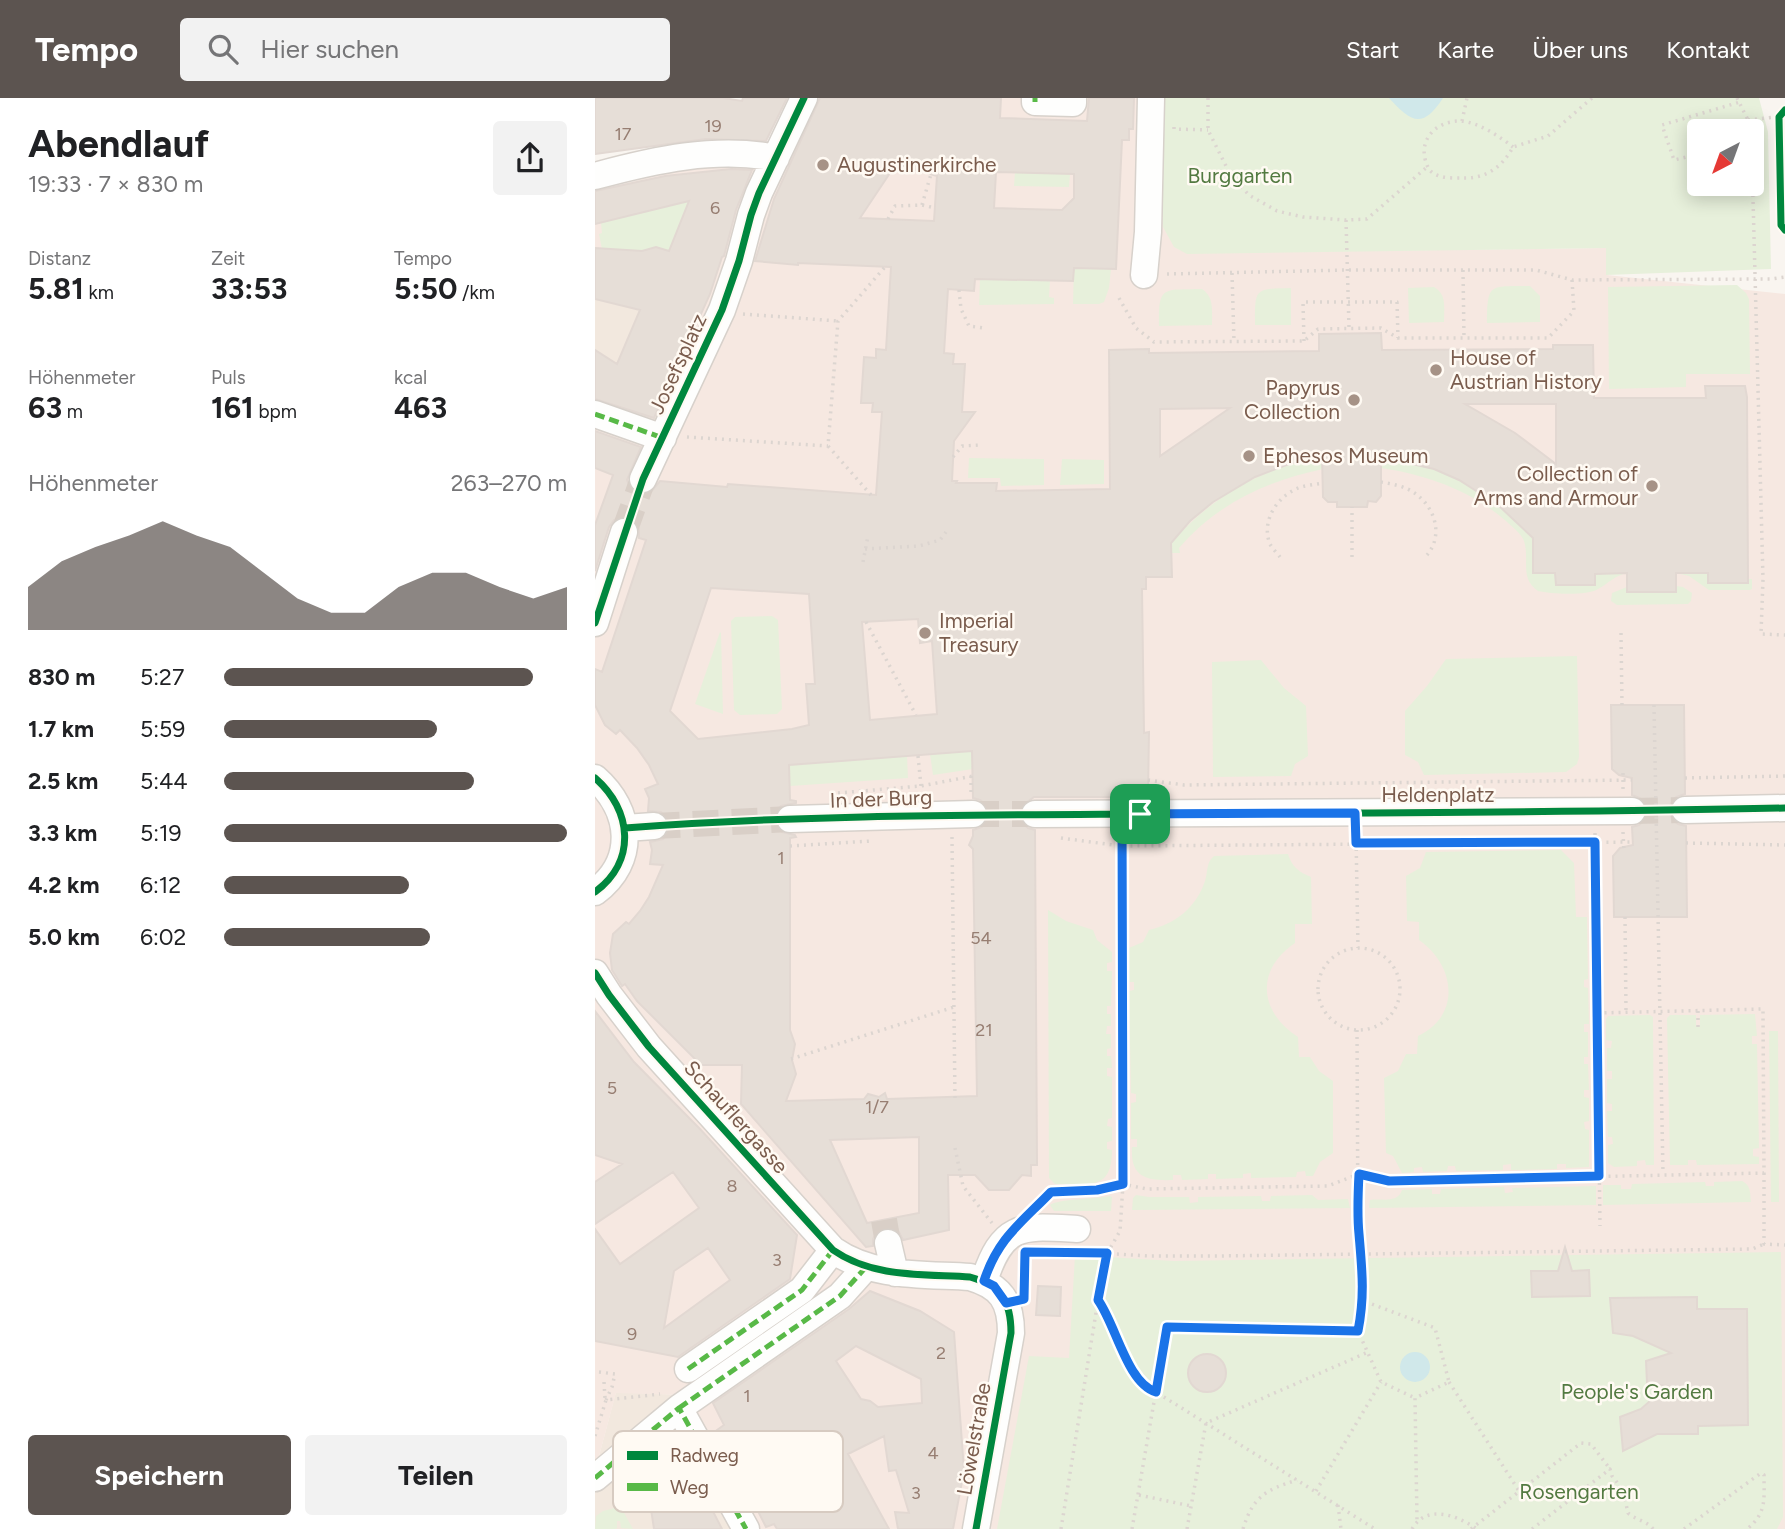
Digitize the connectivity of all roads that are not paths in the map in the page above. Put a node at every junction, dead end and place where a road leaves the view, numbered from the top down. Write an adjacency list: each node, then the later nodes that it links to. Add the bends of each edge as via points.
1 (804, 98): 5 (street, Josefsplatz)
2 (1073, 98): 4 (street, via 1073,103)
3 (1151, 98): 7 (street)
4 (1035, 100)
5 (776, 158): 6 (street, via 754,153 703,154); 9 (street, Josefsplatz)
6 (595, 176)
7 (1144, 275)
8 (595, 414): 9 (street)
9 (671, 437): 10 (street, Josefsplatz)
10 (643, 479)
11 (624, 532): 12 (street)
12 (595, 623)
13 (595, 778): 21 (street, via 617,802)
14 (1785, 808): 15 (street)
15 (1685, 810)
16 (1632, 811): 18 (street, Heldenplatz)
17 (973, 814): 19 (street, In der Burg)
18 (1034, 814)
19 (790, 819)
20 (654, 826): 21 (street)
21 (625, 828): 22 (street, via 619,863)
22 (595, 892)
23 (595, 973): 26 (street, Schauflergasse, via 649,1046)
24 (1076, 1240): 29 (street, via 1032,1227 1005,1238)
25 (888, 1243): 28 (street)
26 (832, 1250): 27 (street, Schauflergasse); 30 (street)
27 (866, 1267): 28 (street, Schauflergasse); 31 (street, via 840,1296)
28 (895, 1273): 29 (street, Schauflergasse)
29 (984, 1281): 40 (street, Löwelstraße, via 994,1286 1006,1303 1011,1320)
30 (802, 1290): 31 (street); 32 (street)
31 (816, 1312): 32 (street)
32 (696, 1380): 33 (street)
33 (679, 1408): 34 (street); 35 (street)
34 (651, 1431)
35 (692, 1431)
36 (613, 1463): 37 (street)
37 (595, 1478)
38 (737, 1512): 39 (street)
39 (746, 1529)
40 (976, 1529)

